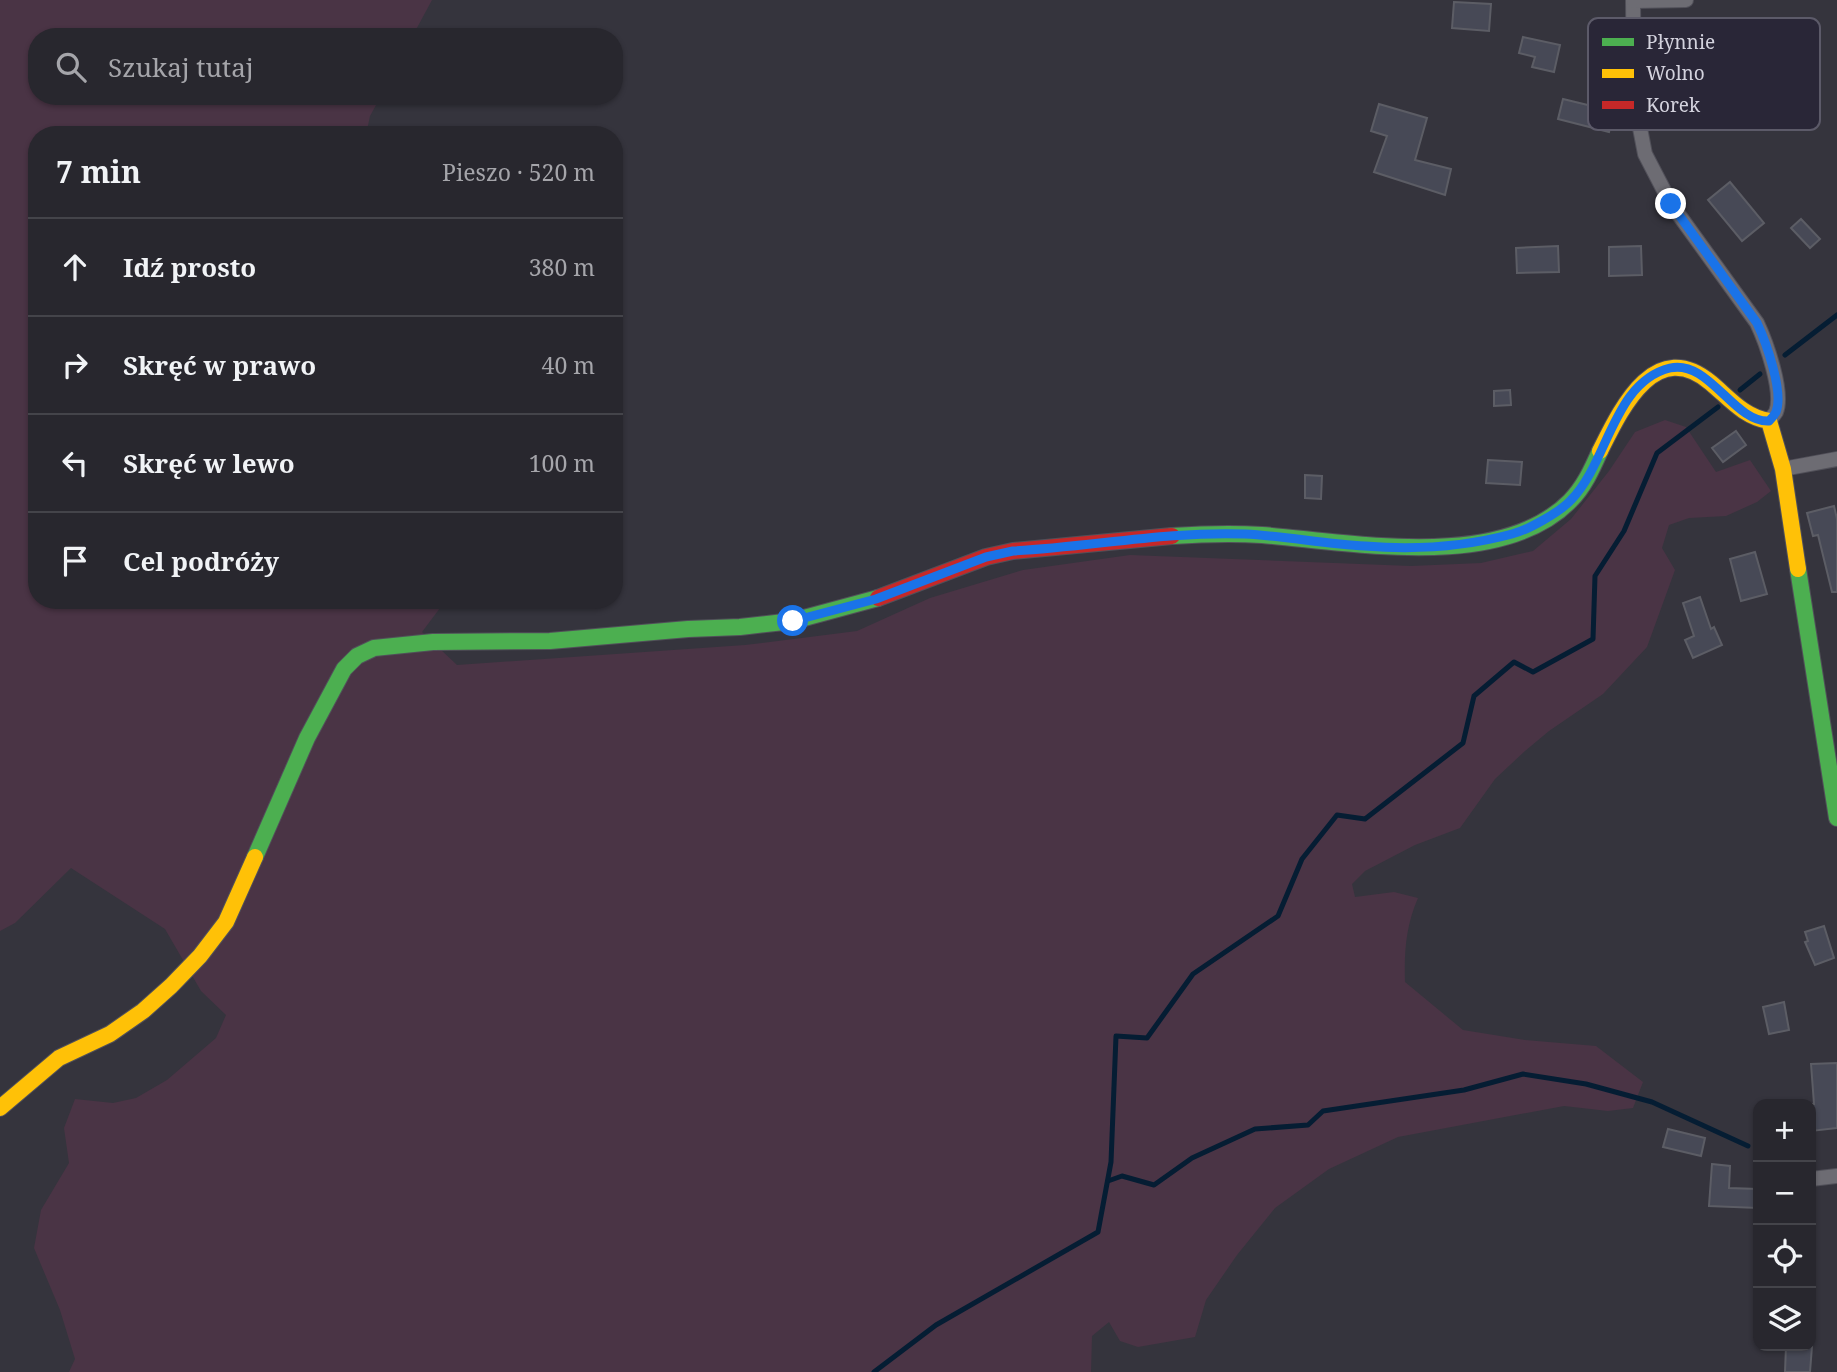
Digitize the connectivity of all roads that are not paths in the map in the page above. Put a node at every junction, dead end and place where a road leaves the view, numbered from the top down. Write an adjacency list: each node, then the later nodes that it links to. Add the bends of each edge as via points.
1 (1633, 0): 2 (street); 3 (street)
2 (1686, 0)
3 (1633, 18)
4 (1640, 130): 5 (street, via 1646,154 1671,204 1757,323 1766,343 1777,396 1777,411)
5 (1769, 421): 7 (street); 9 (street, via 1755,419 1692,370 1672,368 1650,377 1631,396 1597,462 1571,500 1514,534 1431,548 1185,534 1013,551 876,599 793,621 550,641 433,642 374,648 344,669 307,738 226,922 200,956 143,1011 110,1034 59,1058)
6 (1837, 458): 7 (street)
7 (1783, 469): 8 (street)
8 (1837, 818)
9 (0, 1108)
10 (1837, 1176): 11 (street)
11 (1816, 1178)

